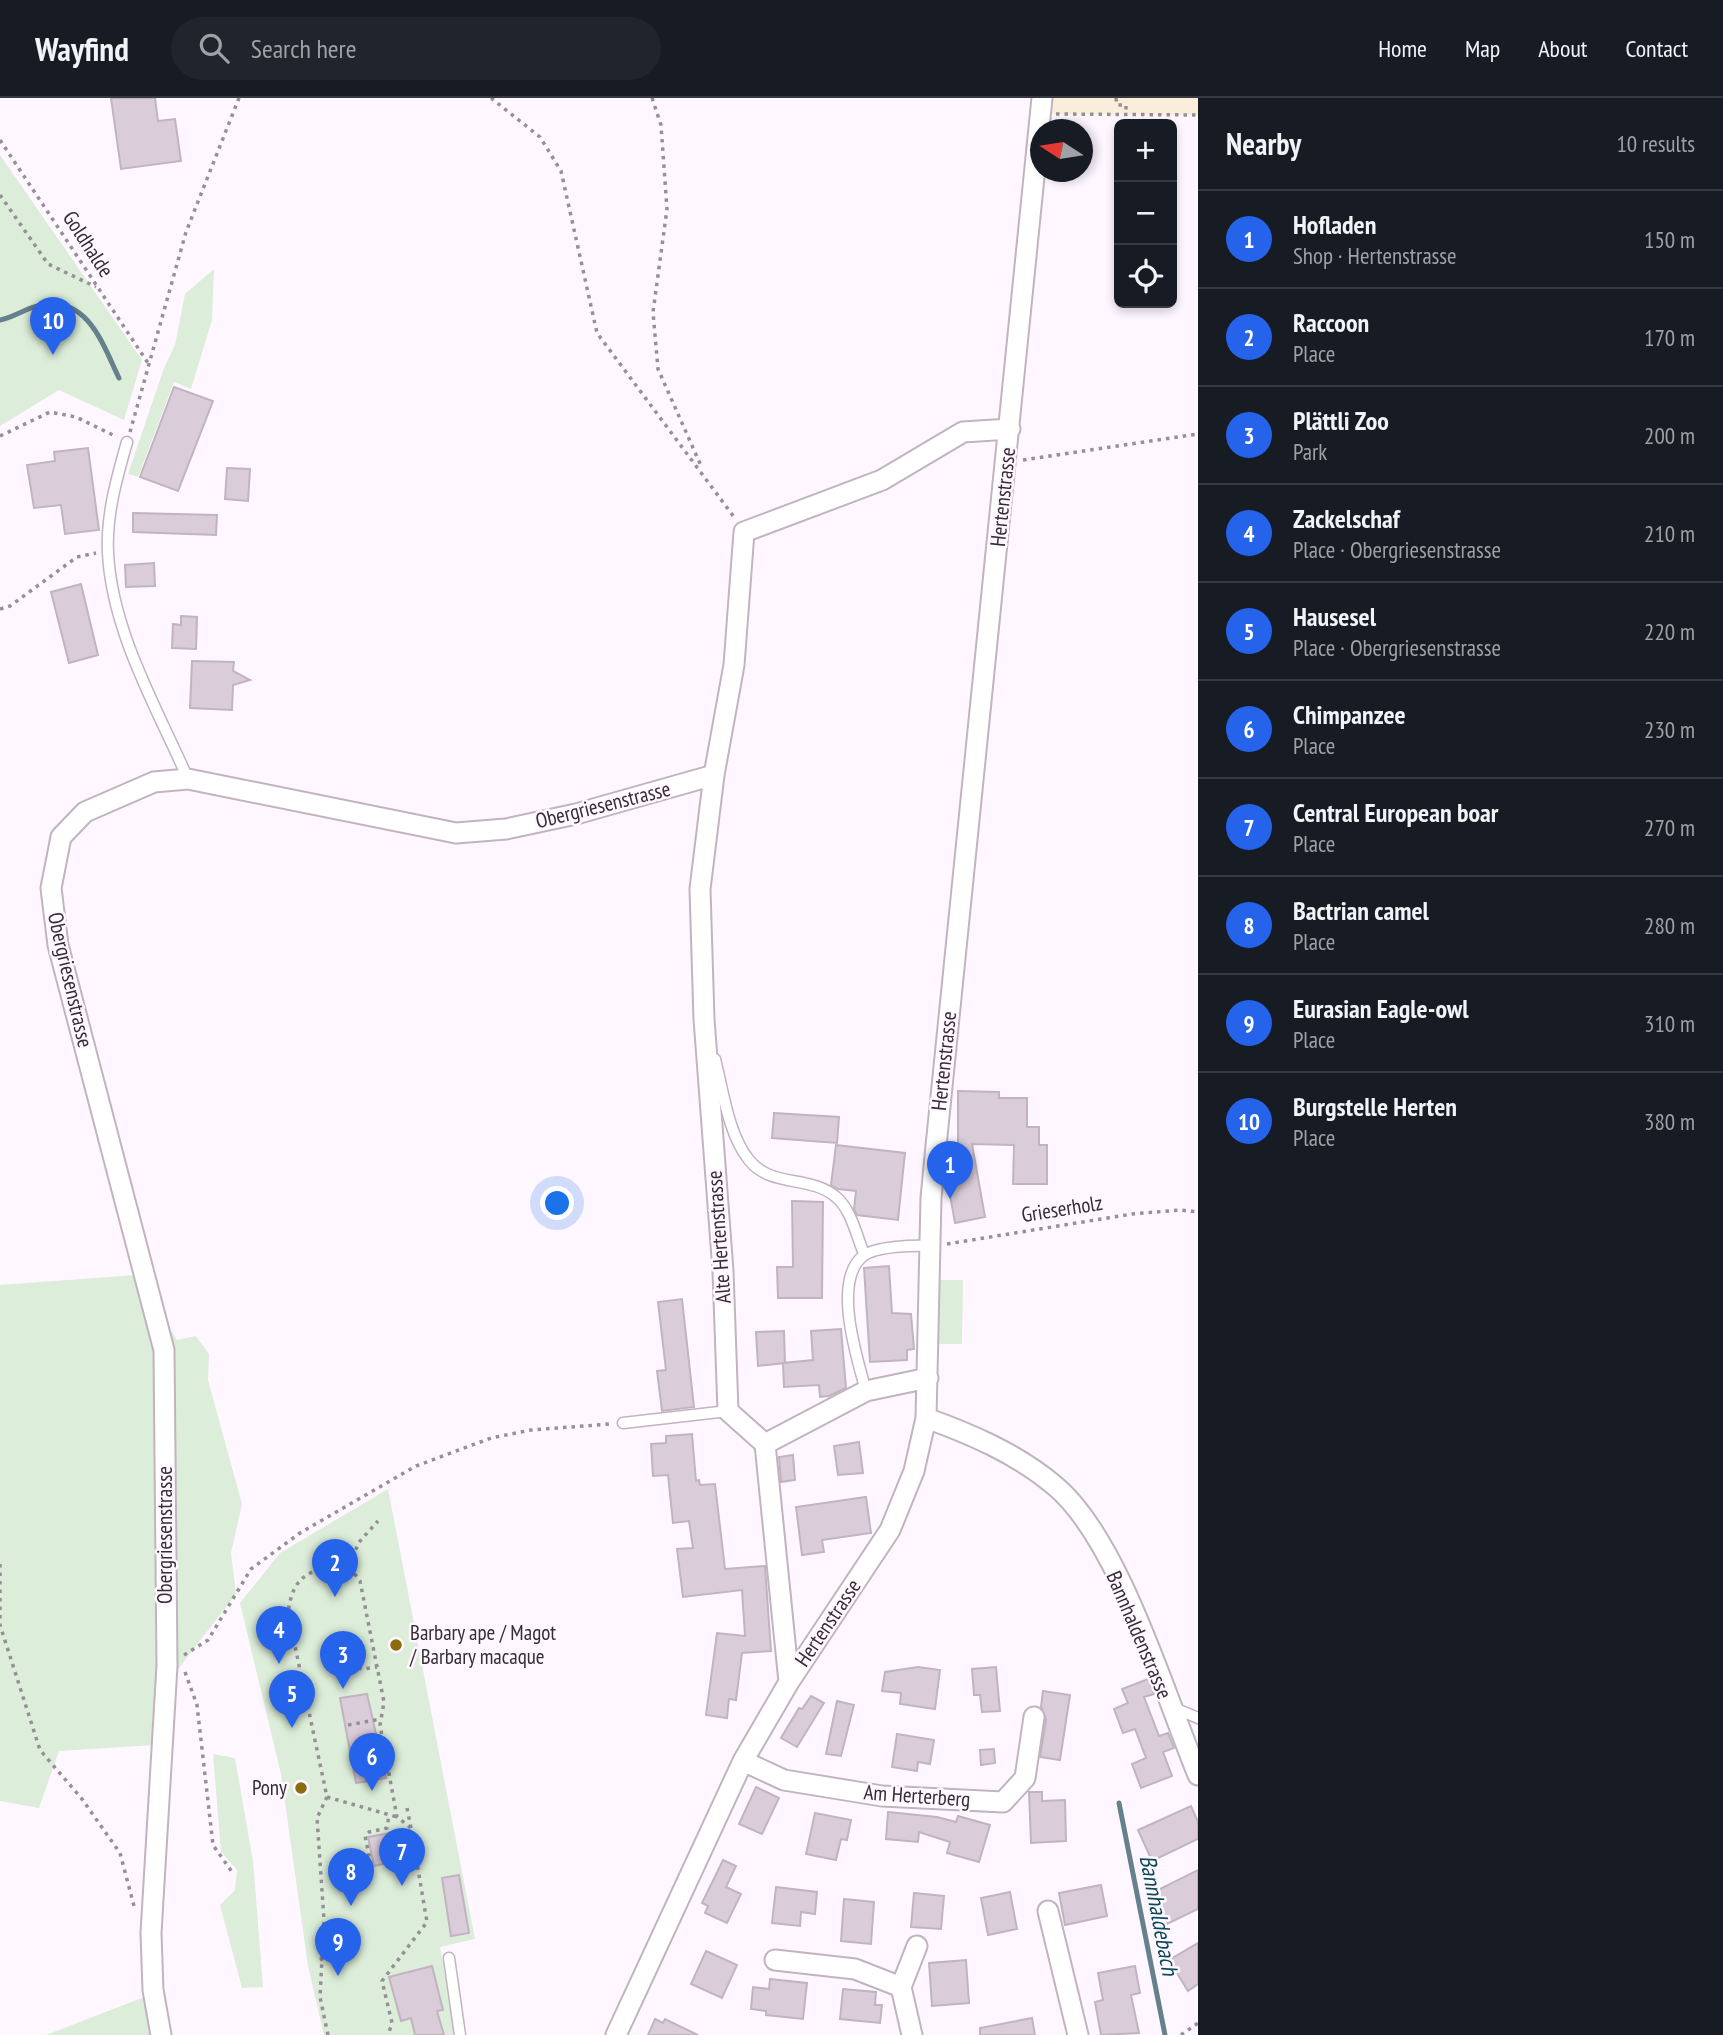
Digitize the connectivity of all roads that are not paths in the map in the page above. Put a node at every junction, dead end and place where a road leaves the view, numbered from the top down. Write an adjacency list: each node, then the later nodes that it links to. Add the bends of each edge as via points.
1 (1041, 106): 2 (street, Hertenstrasse)
2 (1010, 429): 4 (street, via 963,432 882,480 744,533 734,665); 7 (street, Hertenstrasse, via 936,1146)
3 (127, 442): 5 (lane, via 114,490 108,550 112,591 126,635)
4 (714, 775): 5 (street, Obergriesenstrasse, via 576,814 506,829 456,833); 6 (street, Alte Hertenstrasse, via 700,889)
5 (188, 779): 26 (street, Obergriesenstrasse, via 154,782 85,812 61,837 51,888 58,945 164,1350 166,1666 151,1933 153,1990)
6 (704, 1019): 8 (lane, via 733,1125 749,1161 771,1176 816,1187 838,1198); 11 (street, Alte Hertenstrasse, via 723,1271)
7 (932, 1246): 8 (lane, via 910,1244); 9 (street, Hertenstrasse)
8 (864, 1254): 10 (lane, via 850,1270 849,1328)
9 (928, 1378): 10 (street); 12 (street, Hertenstrasse)
10 (866, 1391): 14 (street)
11 (728, 1410): 13 (lane); 14 (street)
12 (926, 1418): 15 (street, Hertenstrasse, via 914,1471 890,1530); 16 (street, Bannhaldenstrasse, via 1009,1454 1055,1485 1087,1521 1131,1604)
13 (623, 1423)
14 (765, 1444): 15 (street)
15 (789, 1682): 19 (street, Hertenstrasse)
16 (1169, 1705): 18 (lane); 20 (street, Bannhaldenstrasse)
17 (1034, 1717): 19 (street, Am Herterberg, via 1025,1778 1003,1802 882,1796 784,1780)
18 (1198, 1718)
19 (743, 1761): 28 (street, Hertenstrasse)
20 (1198, 1775)
21 (1048, 1911): 30 (street)
22 (917, 1946): 25 (street)
23 (449, 1958): 27 (lane)
24 (775, 1960): 25 (street, via 855,1969)
25 (901, 1987): 29 (street)
26 (161, 2035)
27 (460, 2035)
28 (616, 2035)
29 (912, 2035)
30 (1078, 2035)

